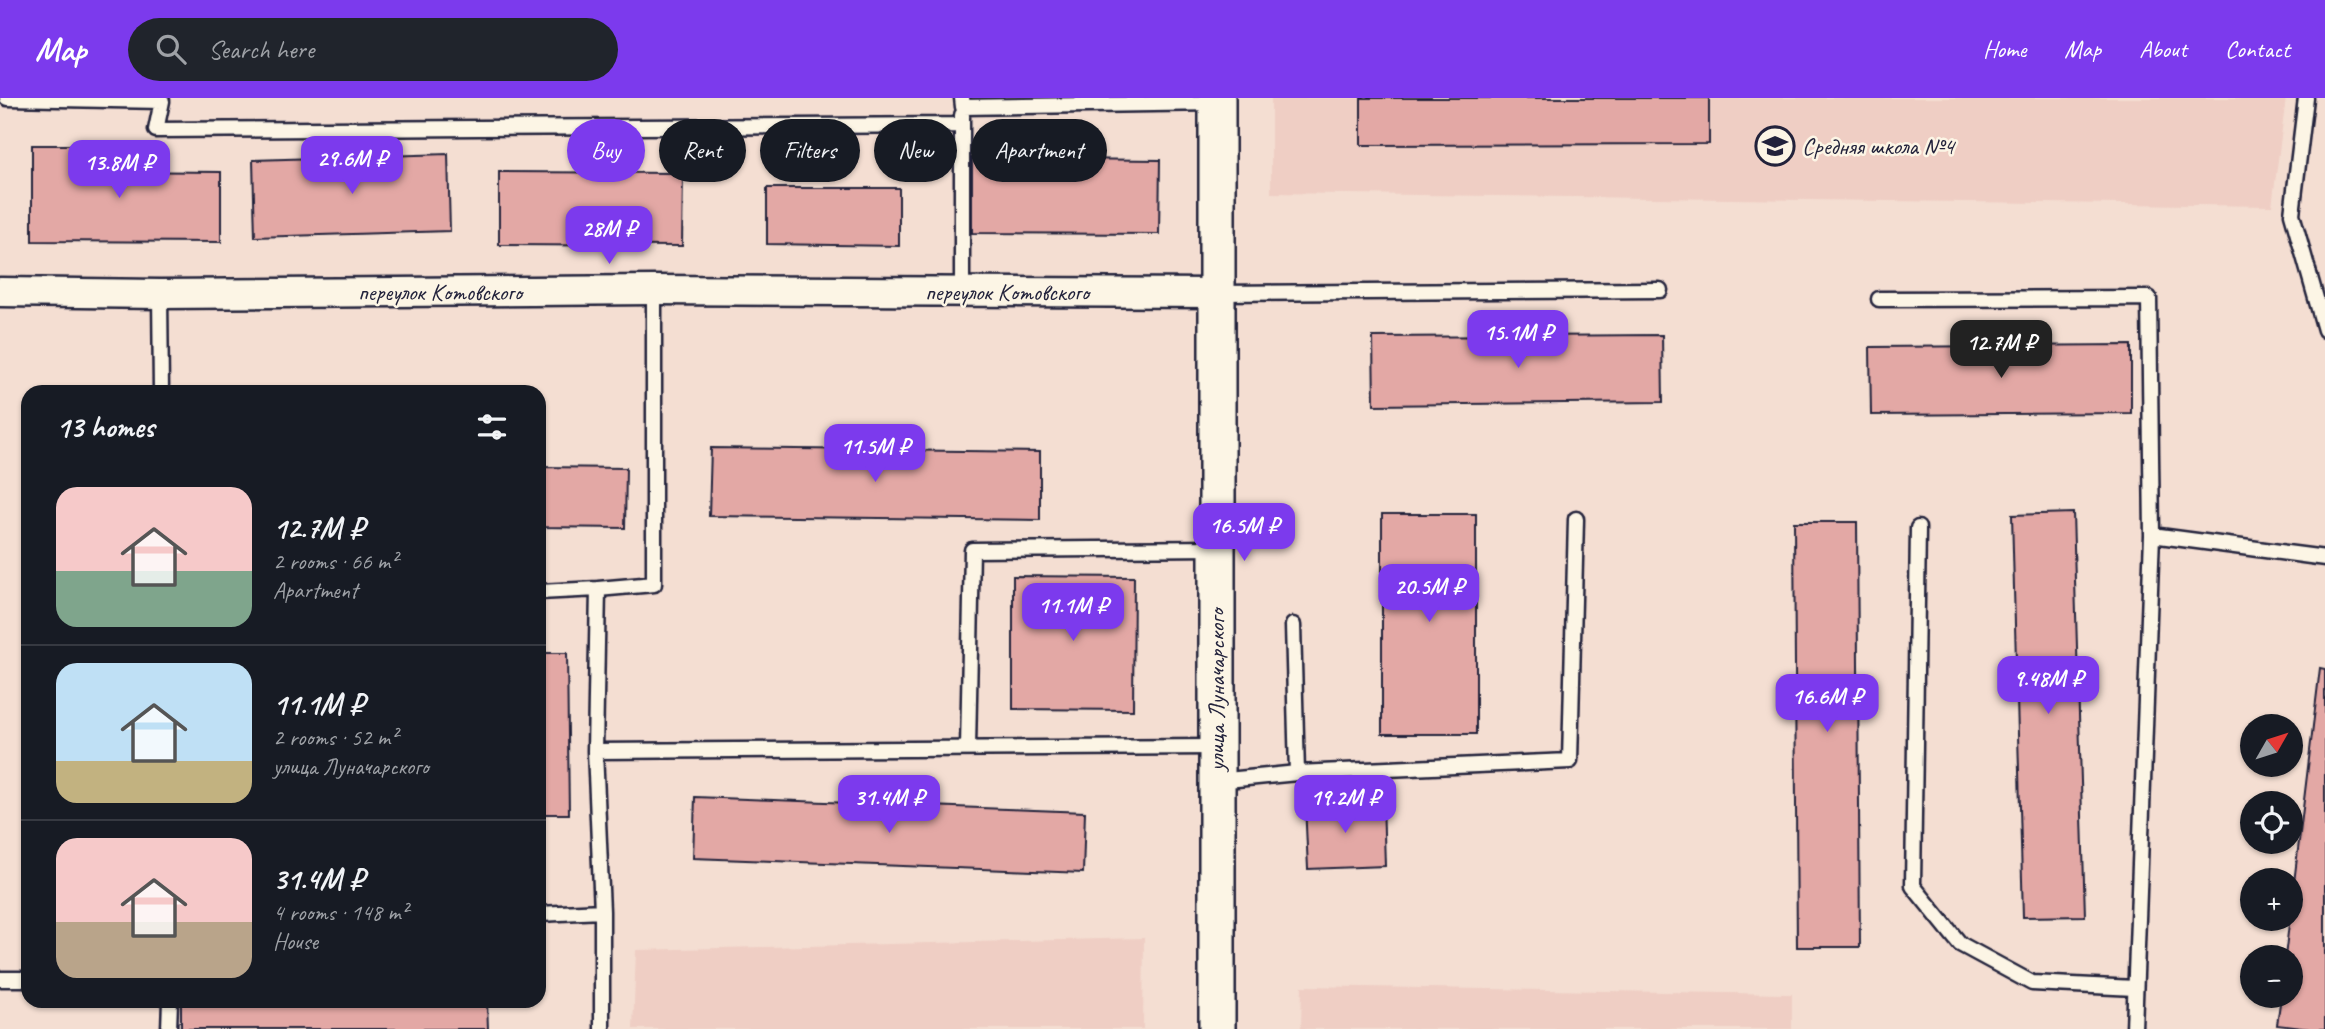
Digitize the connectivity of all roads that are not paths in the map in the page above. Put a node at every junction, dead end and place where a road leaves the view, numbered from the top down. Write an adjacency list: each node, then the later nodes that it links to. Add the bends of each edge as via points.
1 (6, 98): 3 (lane)
2 (2306, 98): 14 (lane, via 2292,214)
3 (162, 100): 6 (lane, via 156,130)
4 (1217, 101): 5 (lane); 11 (street, улица Луначарского)
5 (962, 102): 6 (lane)
6 (962, 125): 10 (lane)
7 (654, 290): 10 (street, переулок Котовского); 12 (street, переулок Котовского); 21 (lane, via 654,584)
8 (1660, 290): 11 (lane)
9 (0, 292): 12 (street, переулок Котовского)
10 (962, 292): 11 (street, переулок Котовского)
11 (1217, 293): 19 (street, улица Луначарского)
12 (160, 294): 15 (lane)
13 (1879, 299): 18 (lane, via 2149,298)
14 (2325, 330)
15 (161, 385)
16 (1576, 519): 27 (lane, via 1570,761)
17 (1918, 528): 33 (lane, via 1913,886 1959,944 2032,983)
18 (2152, 535): 20 (lane); 33 (lane)
19 (1216, 548): 24 (street, улица Луначарского); 25 (lane, via 972,550)
20 (2325, 558)
21 (598, 589): 22 (lane); 26 (lane)
22 (546, 592)
23 (1293, 625): 27 (lane)
24 (1215, 747): 25 (lane); 28 (street, улица Луначарского)
25 (968, 748): 26 (lane)
26 (595, 751): 29 (lane)
27 (1297, 773): 28 (lane)
28 (1215, 782): 37 (street, улица Луначарского)
29 (602, 911): 30 (lane); 36 (lane)
30 (546, 914)
31 (0, 979): 32 (lane)
32 (21, 979)
33 (2136, 988): 38 (lane)
34 (170, 1008): 35 (lane)
35 (169, 1029)
36 (602, 1029)
37 (1217, 1029)
38 (2134, 1029)

